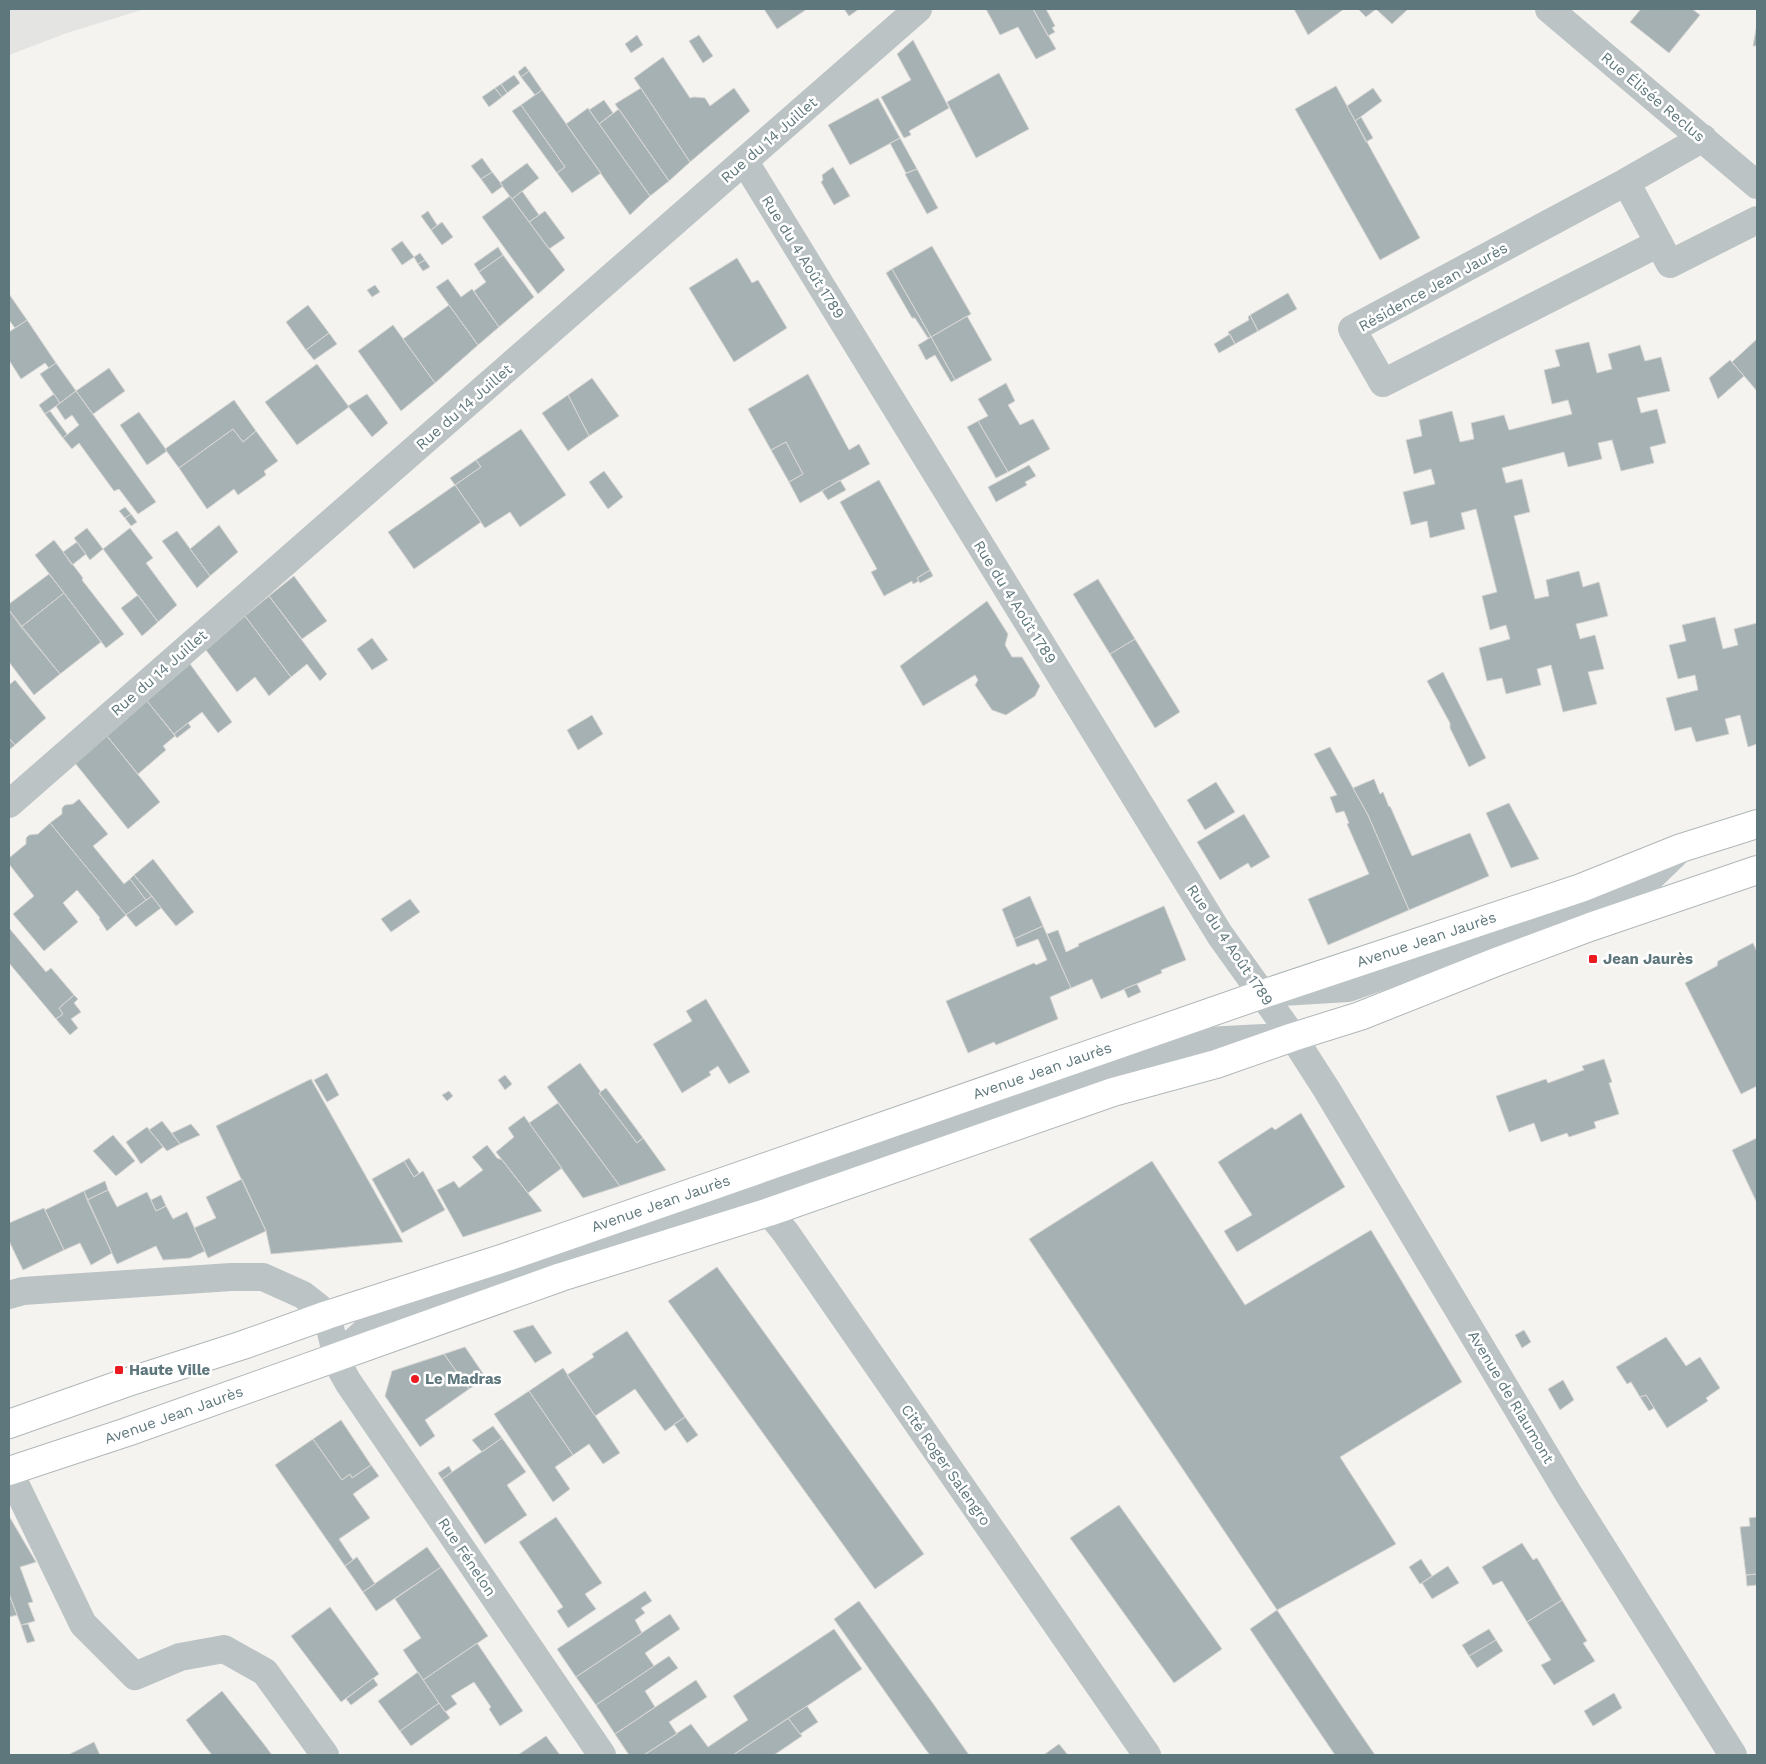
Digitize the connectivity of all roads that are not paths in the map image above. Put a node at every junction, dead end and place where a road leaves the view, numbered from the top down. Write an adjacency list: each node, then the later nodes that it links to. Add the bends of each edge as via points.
1 (918, 9): 4 (street, Rue du 14 Juillet)
2 (1549, 9): 3 (street, Rue Élisée Reclus)
3 (1702, 138): 5 (street, Résidence Jean Jaurès); 6 (street, Rue Élisée Reclus)
4 (745, 162): 9 (street, Rue du 14 Juillet); 12 (street, Rue du 4 Août 1789, via 1220,935)
5 (1626, 182): 8 (street); 8 (street, Résidence Jean Jaurès, via 1352,329 1383,384)
6 (1757, 185)
7 (1757, 220): 8 (street, via 1670,264)
8 (1659, 243)
9 (9, 804)
10 (1757, 824): 12 (main road, Avenue Jean Jaurès, via 1681,848 1581,888)
11 (1757, 870): 13 (main road, Avenue Jean Jaurès, via 1590,927 1360,1016)
12 (1263, 994): 13 (street, Rue du 4 Août 1789); 14 (main road, Avenue Jean Jaurès)
13 (1293, 1037): 14 (main road, Avenue Jean Jaurès, via 1216,1064); 25 (street, Avenue de Riaumont, via 1568,1493)
14 (757, 1193): 16 (main road, Avenue Jean Jaurès, via 507,1257); 17 (main road, Avenue Jean Jaurès, via 561,1277); 24 (street, Cité Roger Salengro)
15 (9, 1295): 16 (street, via 43,1290 263,1277 303,1295)
16 (327, 1315): 17 (street); 18 (main road, Avenue Jean Jaurès)
17 (336, 1357): 21 (main road, Avenue Jean Jaurès); 23 (street, Rue Fénelon, via 348,1382)
18 (35, 1415): 19 (main road, Avenue Jean Jaurès); 20 (street)
19 (9, 1424)
20 (9, 1436)
21 (9, 1471): 22 (street, via 83,1624 135,1676 180,1657 224,1649 265,1672)
22 (325, 1755)
23 (602, 1755)
24 (1147, 1755)
25 (1733, 1755)

